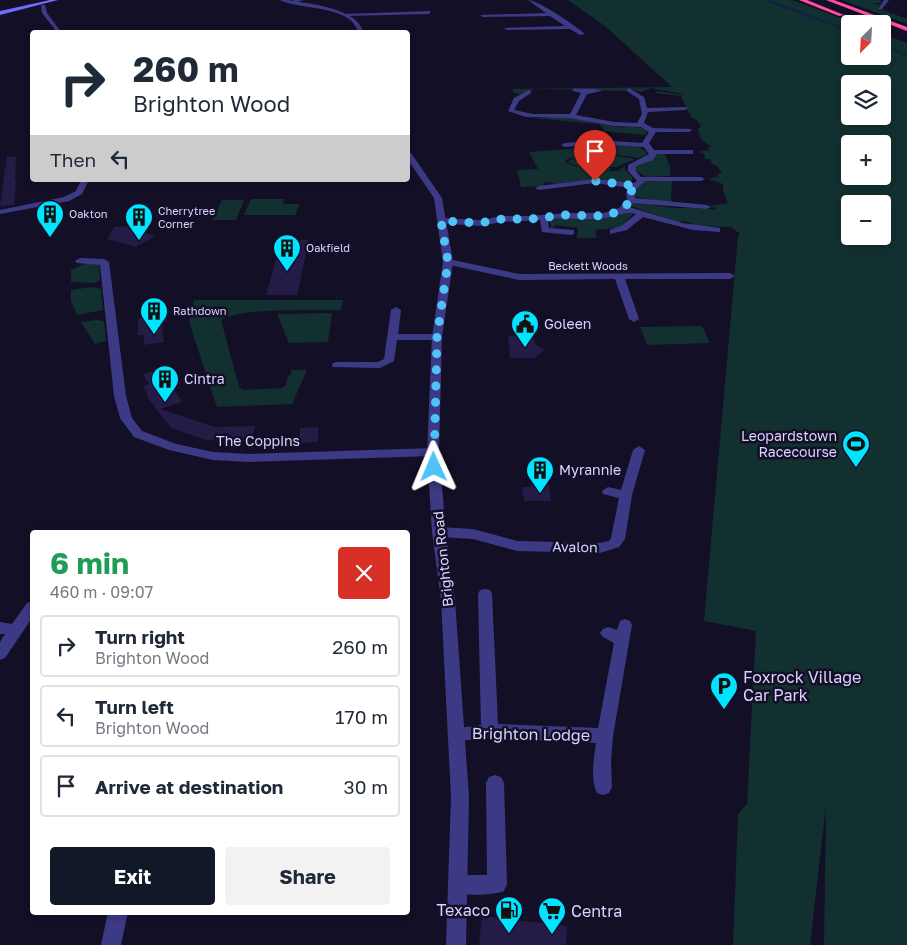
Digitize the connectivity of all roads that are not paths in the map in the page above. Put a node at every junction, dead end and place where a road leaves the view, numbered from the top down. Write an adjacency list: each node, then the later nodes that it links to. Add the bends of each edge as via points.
1 (56, 0): 12 (main road)
2 (282, 0): 9 (street)
3 (302, 0): 9 (street)
4 (530, 0): 15 (street)
5 (802, 0): 6 (highway, via 848,16)
6 (807, 0)
7 (829, 0): 20 (highway)
8 (834, 0): 20 (highway)
9 (293, 2): 14 (street)
10 (876, 4): 11 (street)
11 (884, 4)
12 (44, 5): 13 (main road); 21 (street, via 45,13)
13 (0, 13)
14 (346, 14): 17 (street, via 428,9); 22 (street)
15 (554, 14): 16 (street); 18 (street)
16 (483, 15)
17 (435, 19)
18 (573, 27): 19 (street); 23 (street)
19 (507, 28)
20 (907, 28)
21 (58, 30)
22 (359, 30)
23 (582, 34)
24 (575, 90): 28 (street)
25 (628, 90): 30 (street, via 642,93)
26 (599, 91): 28 (street)
27 (529, 92): 31 (street, via 519,97 511,111 532,116)
28 (584, 92): 31 (street)
29 (684, 108): 30 (street)
30 (643, 110): 32 (street, via 645,114)
31 (572, 116): 32 (street, via 618,126)
32 (641, 125): 33 (street)
33 (653, 130): 34 (street); 36 (street)
34 (688, 130)
35 (565, 145): 36 (street, via 598,142)
36 (645, 145): 37 (street)
37 (653, 152): 38 (street); 42 (street, via 653,156 631,168)
38 (690, 152)
39 (410, 158): 50 (street, Brighton Road, via 438,198)
40 (702, 179): 42 (street)
41 (84, 182): 47 (street, via 79,192 66,199)
42 (639, 182): 43 (street, via 595,181); 44 (street, via 630,192)
43 (539, 188)
44 (631, 200): 45 (street); 46 (street)
45 (625, 208): 48 (street); 49 (street, via 605,216)
46 (707, 208)
47 (0, 212)
48 (641, 214): 51 (street, via 691,229); 53 (street, via 624,228)
49 (544, 218): 50 (street, via 480,223); 52 (street, via 545,230)
50 (441, 221): 55 (street, Brighton Road)
51 (718, 230)
52 (571, 232)
53 (613, 232)
54 (80, 262): 64 (street, The Coppins, via 104,262 120,396 126,418 138,434 173,447 213,456 249,458)
55 (448, 262): 57 (street, Beckett Woods, via 519,277); 61 (street, Brighton Road)
56 (730, 276): 57 (street, Beckett Woods)
57 (618, 277): 59 (street)
58 (396, 310): 60 (street)
59 (634, 319)
60 (392, 337): 61 (street); 62 (street, via 389,361 380,365)
61 (437, 337): 64 (street, Brighton Road)
62 (337, 366)
63 (639, 450): 66 (street, Avalon)
64 (433, 452): 67 (street, Brighton Road)
65 (608, 491): 66 (street)
66 (626, 495): 67 (street, Avalon, via 618,539 614,544 600,548 517,546 473,534)
67 (439, 532): 75 (street, Brighton Road, via 448,600)
68 (485, 594): 74 (street)
69 (30, 610): 71 (street)
70 (0, 628): 71 (street)
71 (16, 630): 73 (street)
72 (618, 632): 76 (street, Brighton Lodge)
73 (0, 654)
74 (490, 731): 75 (street, Brighton Lodge); 76 (street, Brighton Lodge)
75 (457, 734): 79 (street, Brighton Road, via 460,797)
76 (605, 736): 78 (street, Brighton Lodge)
77 (495, 783): 79 (street, via 497,884)
78 (603, 786)
79 (458, 884): 82 (street, Brighton Road)
80 (117, 915): 81 (street)
81 (111, 945)
82 (456, 945)

